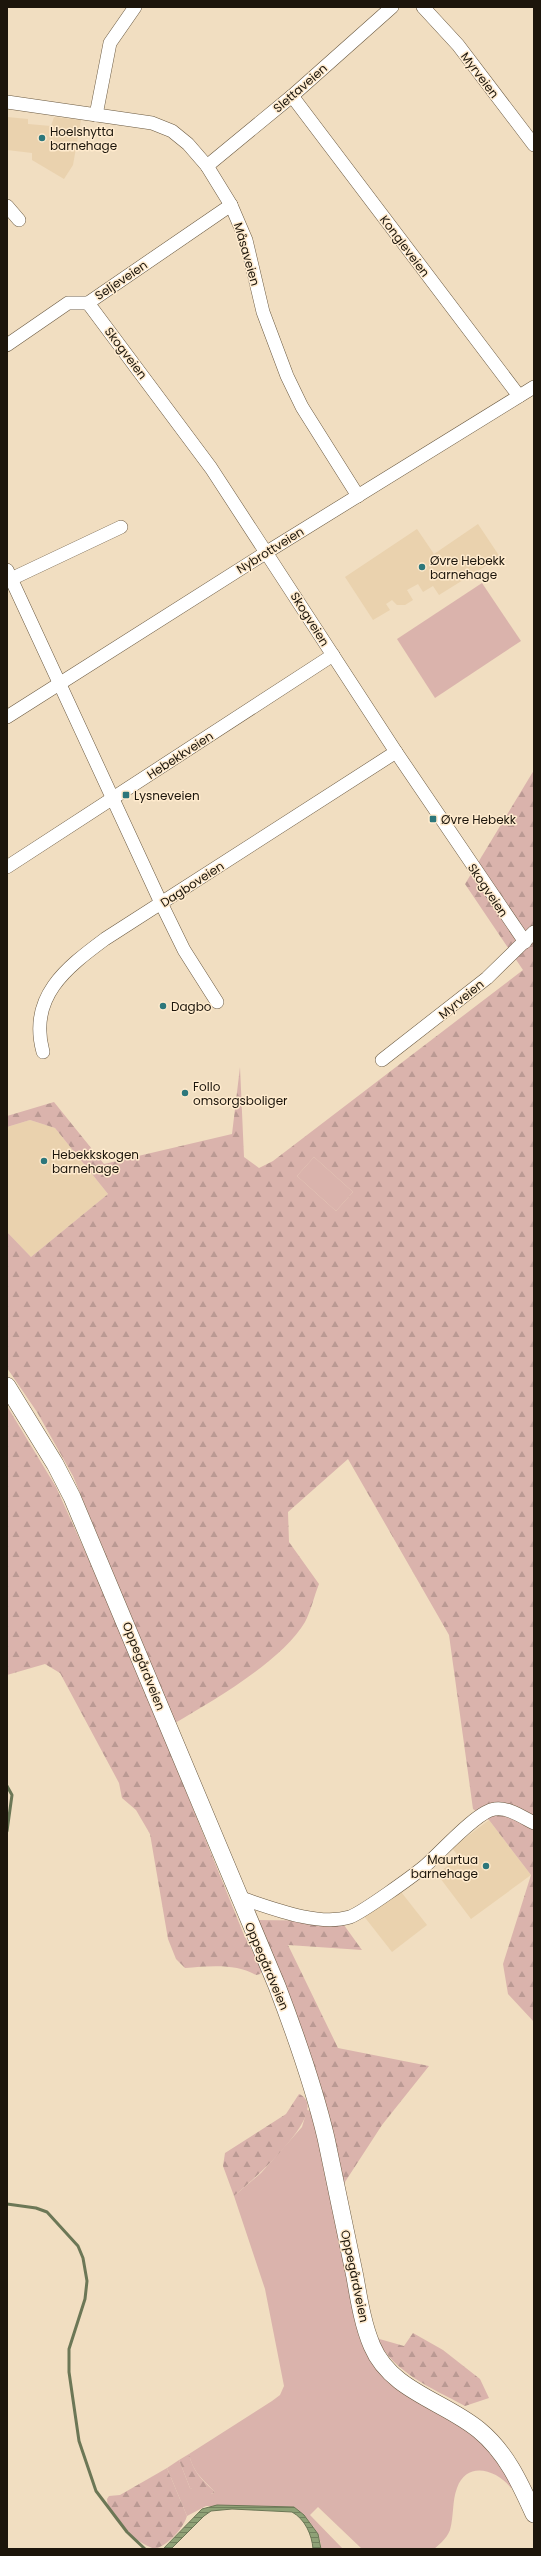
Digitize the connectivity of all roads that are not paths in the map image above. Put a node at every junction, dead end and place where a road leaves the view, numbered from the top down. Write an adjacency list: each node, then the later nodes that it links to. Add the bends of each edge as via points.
1 (135, 7): 6 (street, via 110,43)
2 (392, 7): 4 (street, Slettaveien)
3 (423, 7): 7 (street, Myrveien, via 466,56)
4 (292, 96): 8 (street, Slettaveien); 15 (street, Kongleveien)
5 (7, 102): 6 (street, Måsaveien)
6 (96, 115): 8 (street, Måsaveien, via 152,123 172,131 188,144)
7 (534, 145)
8 (207, 166): 9 (street, Måsaveien)
9 (231, 205): 12 (street, Seljeveien); 16 (street, Måsaveien, via 246,240 263,312 287,376 302,407)
10 (7, 206): 11 (street)
11 (19, 220)
12 (88, 303): 13 (street, Seljeveien, via 68,303); 18 (street, Skogveien, via 211,468)
13 (7, 345)
14 (534, 387): 15 (street, Nybrottveien)
15 (519, 396): 16 (street, Nybrottveien)
16 (358, 496): 18 (street, Nybrottveien)
17 (122, 527): 19 (street)
18 (267, 552): 20 (street, Skogveien); 21 (street, Nybrottveien)
19 (9, 575): 21 (street)
20 (333, 654): 23 (street, Skogveien); 24 (street, Hebekkveien)
21 (59, 683): 22 (street, Nybrottveien); 24 (street)
22 (7, 717)
23 (396, 752): 26 (street, Dagboveien); 28 (street, Skogveien)
24 (114, 798): 25 (street, Hebekkveien); 26 (street)
25 (7, 867)
26 (161, 903): 29 (street, via 184,950); 30 (street, Dagboveien, via 99,944 56,980 44,1003 39,1021 39,1038)
27 (534, 932): 28 (street, Myrveien)
28 (525, 942): 31 (street, Myrveien, via 482,983)
29 (217, 1002)
30 (43, 1052)
31 (382, 1060)
32 (7, 1386): 34 (main road, Oppegårdveien, via 55,1464 72,1497)
33 (534, 1822): 34 (street, via 505,1809 494,1809 481,1814 424,1867 350,1917 333,1919 285,1913)
34 (238, 1897): 35 (main road, Oppegårdveien, via 277,1986 309,2080 326,2138 363,2317 372,2346 381,2363 395,2378 470,2423 494,2444 515,2474)
35 (534, 2514)

